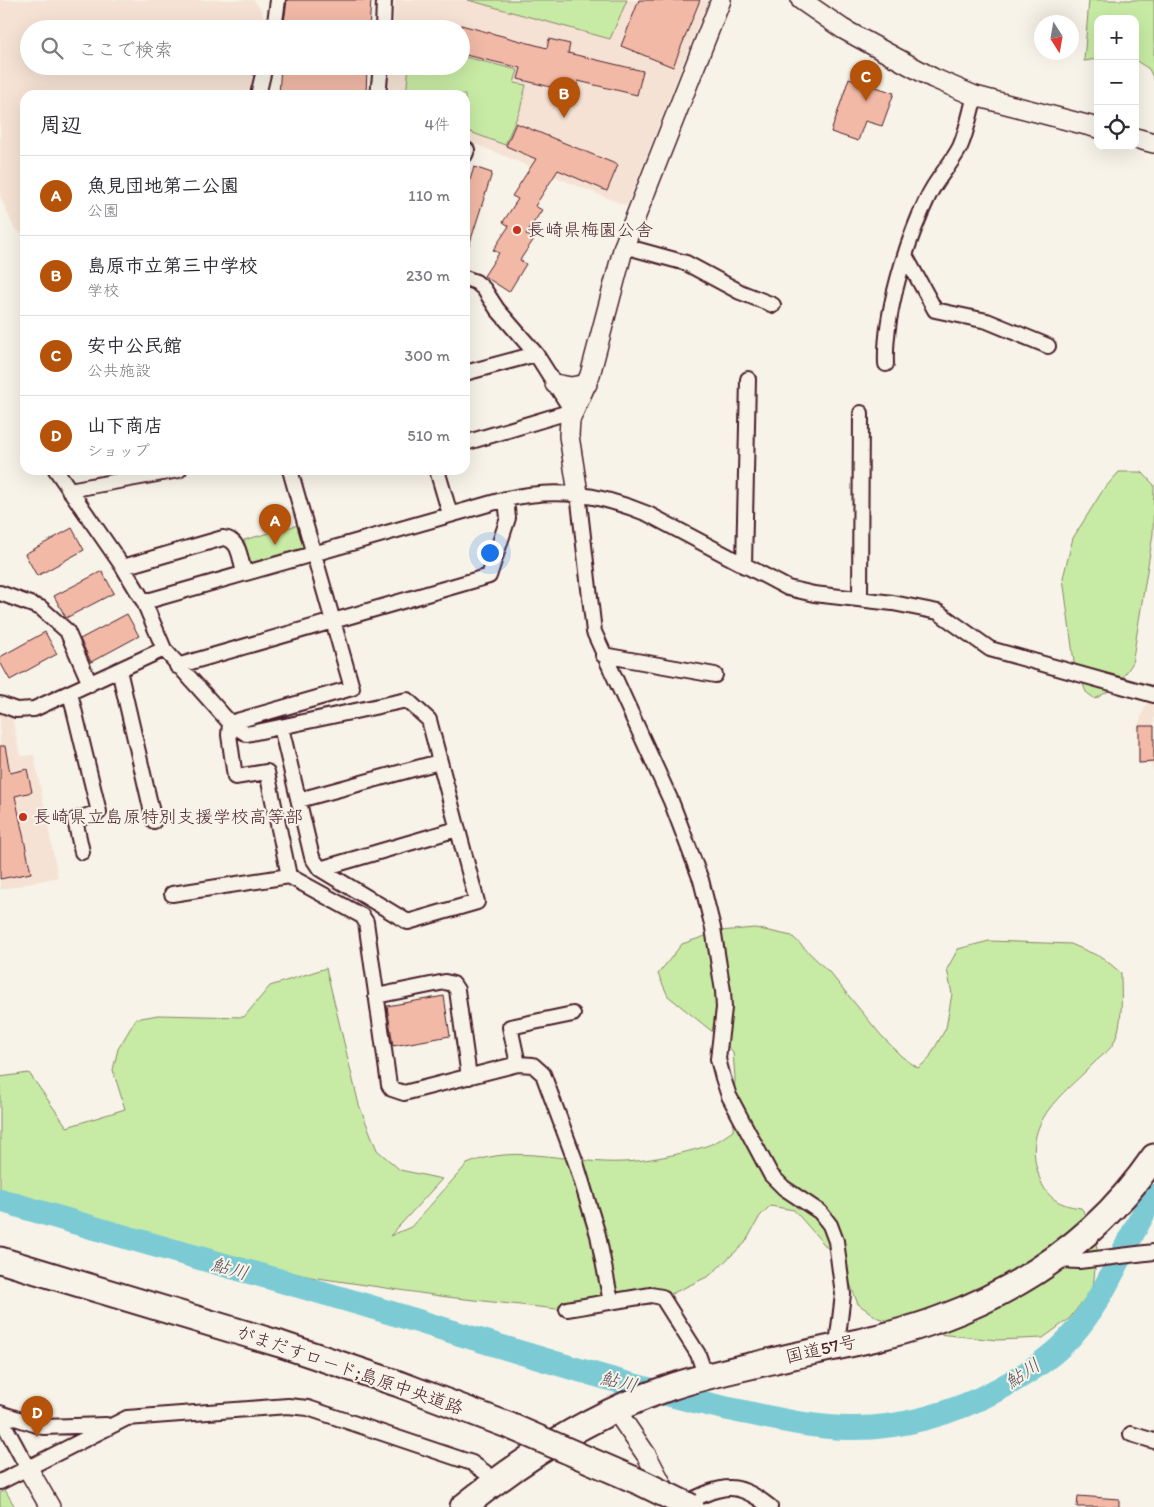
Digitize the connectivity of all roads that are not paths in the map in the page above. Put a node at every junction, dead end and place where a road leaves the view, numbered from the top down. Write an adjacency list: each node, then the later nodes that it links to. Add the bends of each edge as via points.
1 (278, 0): 5 (street)
2 (384, 0): 6 (street)
3 (721, 0): 15 (street)
4 (801, 0): 11 (street, via 843,29 933,78)
5 (275, 20)
6 (383, 20)
7 (263, 75): 9 (street)
8 (380, 75): 10 (street)
9 (259, 90)
10 (379, 90)
11 (975, 96): 12 (street); 16 (street, via 959,148 927,198)
12 (1094, 127)
13 (1139, 139): 14 (street)
14 (1154, 143)
15 (624, 246): 18 (street, via 686,263 740,292); 25 (street)
16 (906, 256): 19 (street, via 935,310 987,322); 21 (street, via 889,312)
17 (470, 280): 20 (street, via 484,289)
18 (773, 304)
19 (1048, 346)
20 (536, 354): 22 (street); 24 (street)
21 (886, 364)
22 (470, 372)
23 (748, 379): 38 (street)
24 (555, 384): 25 (street, via 571,387); 26 (street)
25 (586, 384): 26 (street)
26 (572, 411): 28 (street); 34 (street, via 569,428)
27 (860, 413): 42 (street)
28 (470, 442)
29 (59, 475): 33 (street)
30 (152, 475): 33 (street)
31 (291, 475): 37 (street)
32 (438, 475): 36 (street)
33 (69, 490): 39 (street)
34 (578, 493): 35 (street, via 550,491); 38 (street, via 648,514); 46 (street, via 590,611)
35 (506, 499): 36 (street); 44 (street, via 508,518 489,576)
36 (450, 514): 37 (street)
37 (314, 552): 40 (street); 44 (street)
38 (744, 566): 42 (street, via 788,588)
39 (123, 567): 40 (street, via 228,538 236,545); 43 (street)
40 (244, 573): 43 (street)
41 (0, 593): 50 (street, via 41,608 67,631)
42 (860, 598): 52 (street, via 938,612 990,649)
43 (144, 602): 45 (street)
44 (333, 621): 47 (street); 54 (street, via 352,688)
45 (164, 649): 47 (street); 48 (street)
46 (603, 655): 49 (street); 74 (street, via 671,801 701,880 713,928 723,992 718,1059 730,1096 772,1175 784,1188 820,1212 836,1241 843,1294)
47 (177, 666): 54 (street)
48 (119, 670): 50 (street); 58 (street)
49 (715, 675)
50 (90, 684): 51 (street)
51 (70, 693): 53 (street, via 25,711); 60 (street, via 99,812 76,820)
52 (1154, 695)
53 (0, 704)
54 (230, 723): 55 (street, via 248,734); 62 (street, via 235,777 267,772)
55 (282, 727): 56 (street, via 407,700 429,720); 57 (street)
56 (439, 762): 57 (street); 59 (street)
57 (299, 800): 61 (street, via 312,857)
58 (154, 821)
59 (457, 829): 61 (street); 61 (street, via 478,902 408,922)
60 (82, 852)
61 (320, 869)
62 (290, 876): 63 (street); 64 (street, via 362,916 366,922)
63 (172, 894)
64 (376, 996): 67 (street, via 445,982 453,984); 67 (street, via 392,1090 404,1093)
65 (573, 1014): 66 (street, via 510,1027)
66 (518, 1064): 67 (street); 72 (street, via 533,1065 543,1074 595,1226)
67 (469, 1077)
68 (1154, 1157): 70 (highway, 国道57号, via 1110,1213)
69 (1154, 1252): 70 (street, via 1079,1262)
70 (1054, 1260): 74 (highway, 国道57号, via 1011,1287 941,1319)
71 (7, 1262): 88 (highway, がまだすロード;島原中央道路, bridge, via 289,1347 399,1384 510,1426)
72 (611, 1302): 73 (street); 75 (street, via 651,1295 662,1297 698,1354)
73 (567, 1309)
74 (837, 1345): 75 (highway, 国道57号)
75 (706, 1377): 76 (highway, 国道57号)
76 (615, 1409): 83 (highway, 国道57号, via 569,1433); 87 (street, via 647,1456)
77 (0, 1413): 79 (street, via 43,1427)
78 (0, 1417): 82 (street)
79 (111, 1425): 82 (street); 83 (street, via 127,1418 144,1416 308,1408 472,1463)
80 (1131, 1434): 81 (street)
81 (1154, 1441)
82 (27, 1467): 84 (street); 85 (street)
83 (496, 1480): 86 (highway, 国道57号)
84 (0, 1482)
85 (50, 1507)
86 (463, 1507)
87 (675, 1507): 89 (street, via 723,1488 739,1488 754,1494)
88 (691, 1507)
89 (770, 1507)

